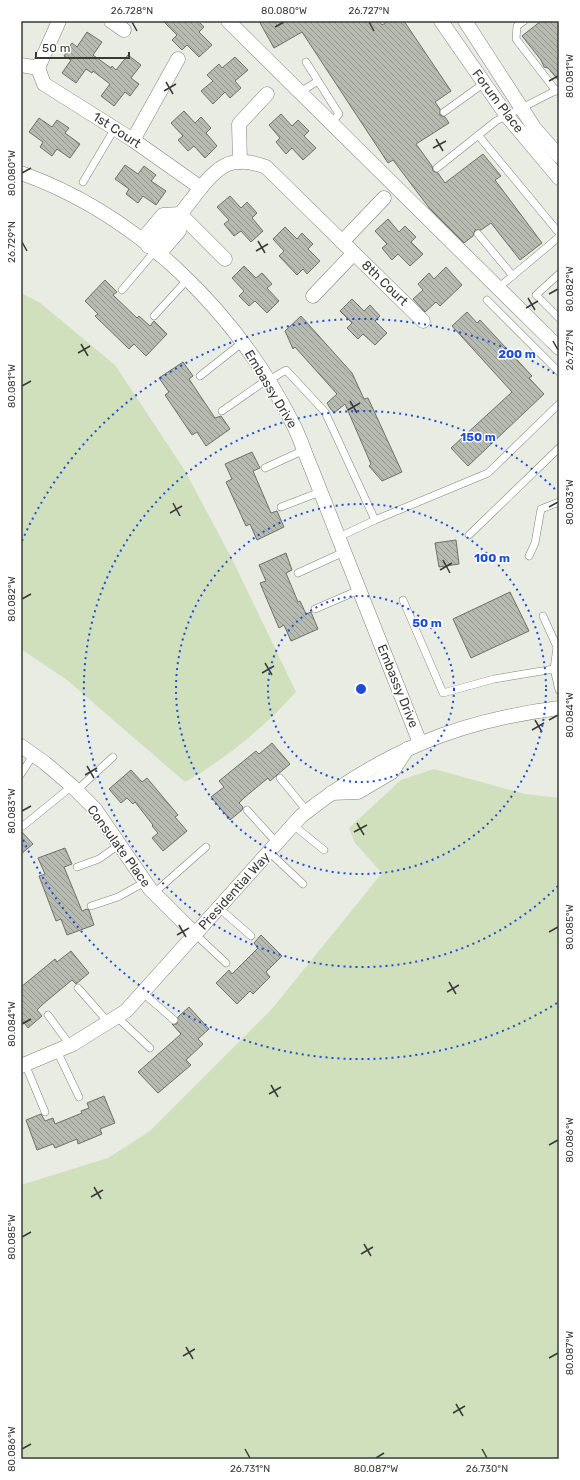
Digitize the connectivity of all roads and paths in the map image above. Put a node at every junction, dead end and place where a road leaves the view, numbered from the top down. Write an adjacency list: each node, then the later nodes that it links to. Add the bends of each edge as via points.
1 (59, 21): 11 (street)
2 (111, 21): 7 (street)
3 (228, 21): 15 (street)
4 (524, 21): 14 (lane, via 517,26 516,39)
5 (467, 22): 6 (street); 17 (street, Forum Place)
6 (444, 23): 13 (street, Forum Place)
7 (124, 30)
8 (178, 59): 23 (street)
9 (306, 62): 12 (lane)
10 (21, 65): 11 (street)
11 (38, 68): 21 (street, 1st Court, via 44,84)
12 (318, 81): 15 (lane); 20 (lane, via 339,114)
13 (483, 84): 18 (lane); 19 (street, Forum Place)
14 (558, 90): 17 (lane)
15 (300, 92): 20 (street)
16 (267, 94): 25 (street, via 239,124)
17 (521, 109): 19 (lane); 24 (street, Forum Place)
18 (444, 112)
19 (507, 116): 22 (lane); 28 (street, Forum Place)
20 (331, 123): 43 (street)
21 (115, 128): 23 (street, 1st Court); 29 (lane)
22 (478, 135): 26 (lane); 33 (lane)
23 (133, 140): 30 (street, 1st Court)
24 (559, 156)
25 (240, 162): 30 (street, via 224,166); 36 (street, via 266,167)
26 (438, 168)
27 (21, 173): 37 (street, Embassy Drive, via 74,196)
28 (559, 178)
29 (83, 182)
30 (200, 188): 32 (street)
31 (384, 198): 36 (street)
32 (180, 214): 37 (street); 39 (street)
33 (559, 233)
34 (478, 234): 41 (lane)
35 (559, 238): 41 (lane)
36 (342, 242): 38 (street)
37 (151, 248): 42 (street, Embassy Drive); 44 (lane)
38 (354, 253): 45 (street, 8th Court); 49 (street, 8th Court)
39 (225, 259)
40 (559, 274): 48 (lane, via 536,295)
41 (513, 276): 43 (lane)
42 (187, 280): 47 (lane); 50 (street, Embassy Drive)
43 (498, 288): 51 (street)
44 (122, 290)
45 (313, 296)
46 (487, 300): 52 (lane)
47 (154, 316)
48 (559, 318)
49 (423, 321)
50 (243, 342): 53 (lane); 54 (street, Embassy Drive)
51 (559, 348)
52 (559, 372)
53 (200, 376)
54 (268, 380): 56 (lane); 58 (street, Embassy Drive, via 294,425); 63 (lane, via 286,370 325,412)
55 (559, 404): 63 (lane, via 488,473)
56 (222, 411)
57 (559, 448): 64 (lane)
58 (304, 450): 59 (lane); 60 (street, Embassy Drive)
59 (265, 468)
60 (320, 492): 62 (lane); 65 (street, Embassy Drive)
61 (559, 502): 67 (lane, via 541,509 535,543)
62 (281, 507)
63 (375, 520): 65 (lane)
64 (469, 535)
65 (339, 538): 66 (street, Embassy Drive)
66 (344, 552): 68 (lane); 69 (street, Embassy Drive)
67 (529, 556)
68 (298, 573)
69 (359, 590): 71 (lane); 77 (street, Embassy Drive)
70 (403, 600): 74 (lane, via 443,693 494,679)
71 (315, 609)
72 (543, 616): 73 (lane)
73 (558, 646): 74 (lane)
74 (554, 669): 75 (lane)
75 (559, 690)
76 (559, 708): 77 (street, Presidential Way, via 482,721)
77 (420, 743): 79 (street, Presidential Way)
78 (21, 746): 80 (street, Consulate Place)
79 (407, 749): 85 (street, Presidential Way, via 388,750 344,775); 85 (street, via 392,772 358,792)
80 (34, 754): 82 (lane); 84 (street, Consulate Place)
81 (113, 757): 84 (lane)
82 (21, 774)
83 (280, 778): 87 (lane)
84 (75, 788): 89 (lane); 90 (street, Consulate Place, via 95,809)
85 (330, 793): 87 (street, Presidential Way)
86 (247, 810): 92 (lane)
87 (307, 811): 88 (street, Presidential Way)
88 (294, 824): 92 (street, Presidential Way); 93 (lane)
89 (23, 826)
90 (120, 844): 94 (lane, via 99,859); 95 (street, Consulate Place)
91 (206, 847): 97 (lane)
92 (273, 847): 96 (lane); 99 (street, Presidential Way)
93 (324, 850)
94 (76, 867)
95 (145, 882): 97 (street, Consulate Place); 98 (lane, via 118,897)
96 (303, 884)
97 (154, 893): 100 (street, Consulate Place)
98 (92, 906)
99 (219, 908): 100 (street, Presidential Way); 101 (lane)
100 (195, 934): 102 (lane); 104 (street, Presidential Way)
101 (251, 936)
102 (226, 962)
103 (78, 988): 106 (lane)
104 (143, 992): 106 (street, Presidential Way, via 126,1011); 107 (lane)
105 (48, 1014): 108 (lane)
106 (113, 1020): 108 (street, Presidential Way); 109 (lane)
107 (174, 1020)
108 (70, 1045): 110 (street, Presidential Way)
109 (150, 1048)
110 (57, 1051): 111 (street, Presidential Way); 112 (lane)
111 (23, 1065): 113 (lane)
112 (79, 1098)
113 (45, 1112)

